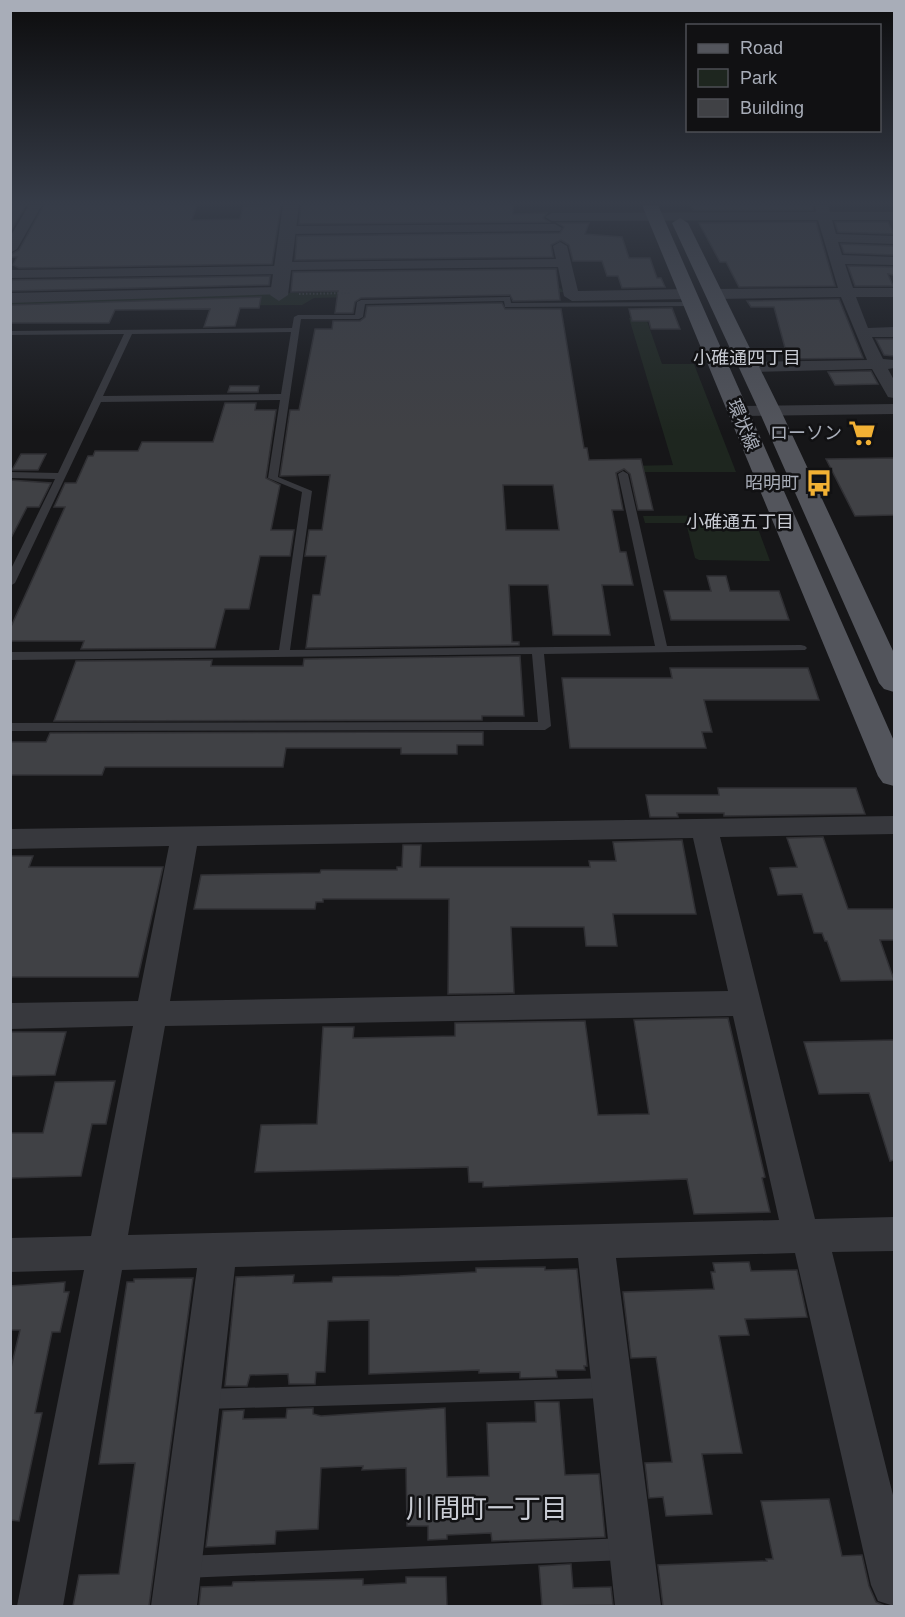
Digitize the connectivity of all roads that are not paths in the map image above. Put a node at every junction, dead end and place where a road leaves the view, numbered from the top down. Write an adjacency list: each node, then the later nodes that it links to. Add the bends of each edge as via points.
1 (281, 280): 8 (street)
2 (568, 280): 11 (street, via 572,296)
3 (684, 280): 11 (main road, 環状線)
4 (707, 280): 9 (main road, 環状線)
5 (843, 280): 6 (street)
6 (846, 292): 7 (street); 9 (street); 16 (street)
7 (894, 292)
8 (279, 293): 10 (street)
9 (715, 294): 19 (main road, 環状線)
10 (10, 298)
11 (690, 299): 12 (lane, via 508,305 507,299 361,302 358,317 298,317); 24 (main road, 環状線)
12 (295, 330): 13 (lane); 21 (lane)
13 (129, 332): 15 (lane); 22 (lane)
14 (894, 332): 16 (street)
15 (10, 333)
16 (862, 333): 18 (street)
17 (894, 364): 18 (street)
18 (876, 365): 19 (street); 20 (street)
19 (749, 367): 25 (main road, 環状線)
20 (894, 393)
21 (285, 397): 22 (lane); 33 (lane, via 273,478 307,491)
22 (97, 399): 28 (lane)
23 (894, 409): 25 (street)
24 (737, 411): 25 (street); 37 (main road, 環状線)
25 (770, 411): 35 (main road, 環状線)
26 (622, 474): 31 (lane)
27 (10, 475): 28 (lane)
28 (61, 476): 29 (lane)
29 (10, 583)
30 (801, 648): 31 (lane)
31 (662, 650): 32 (lane)
32 (538, 651): 33 (lane); 36 (lane, via 545,726)
33 (284, 654): 34 (lane)
34 (10, 656)
35 (892, 673)
36 (10, 727)
37 (894, 776)
38 (894, 825): 39 (street)
39 (704, 827): 40 (street); 42 (street)
40 (185, 836): 41 (street); 43 (street)
41 (10, 839)
42 (746, 1003): 43 (street); 46 (street)
43 (152, 1014): 44 (street); 49 (street)
44 (10, 1016)
45 (894, 1234): 46 (street)
46 (805, 1236): 47 (street); 55 (street)
47 (595, 1241): 48 (street); 51 (street)
48 (218, 1249): 49 (street); 52 (street)
49 (107, 1252): 50 (street); 56 (street)
50 (10, 1254)
51 (612, 1388): 52 (lane); 53 (street)
52 (199, 1399): 54 (street)
53 (631, 1549): 54 (lane); 58 (street)
54 (179, 1567): 57 (street)
55 (894, 1585)
56 (40, 1606)
57 (174, 1606)
58 (638, 1606)

